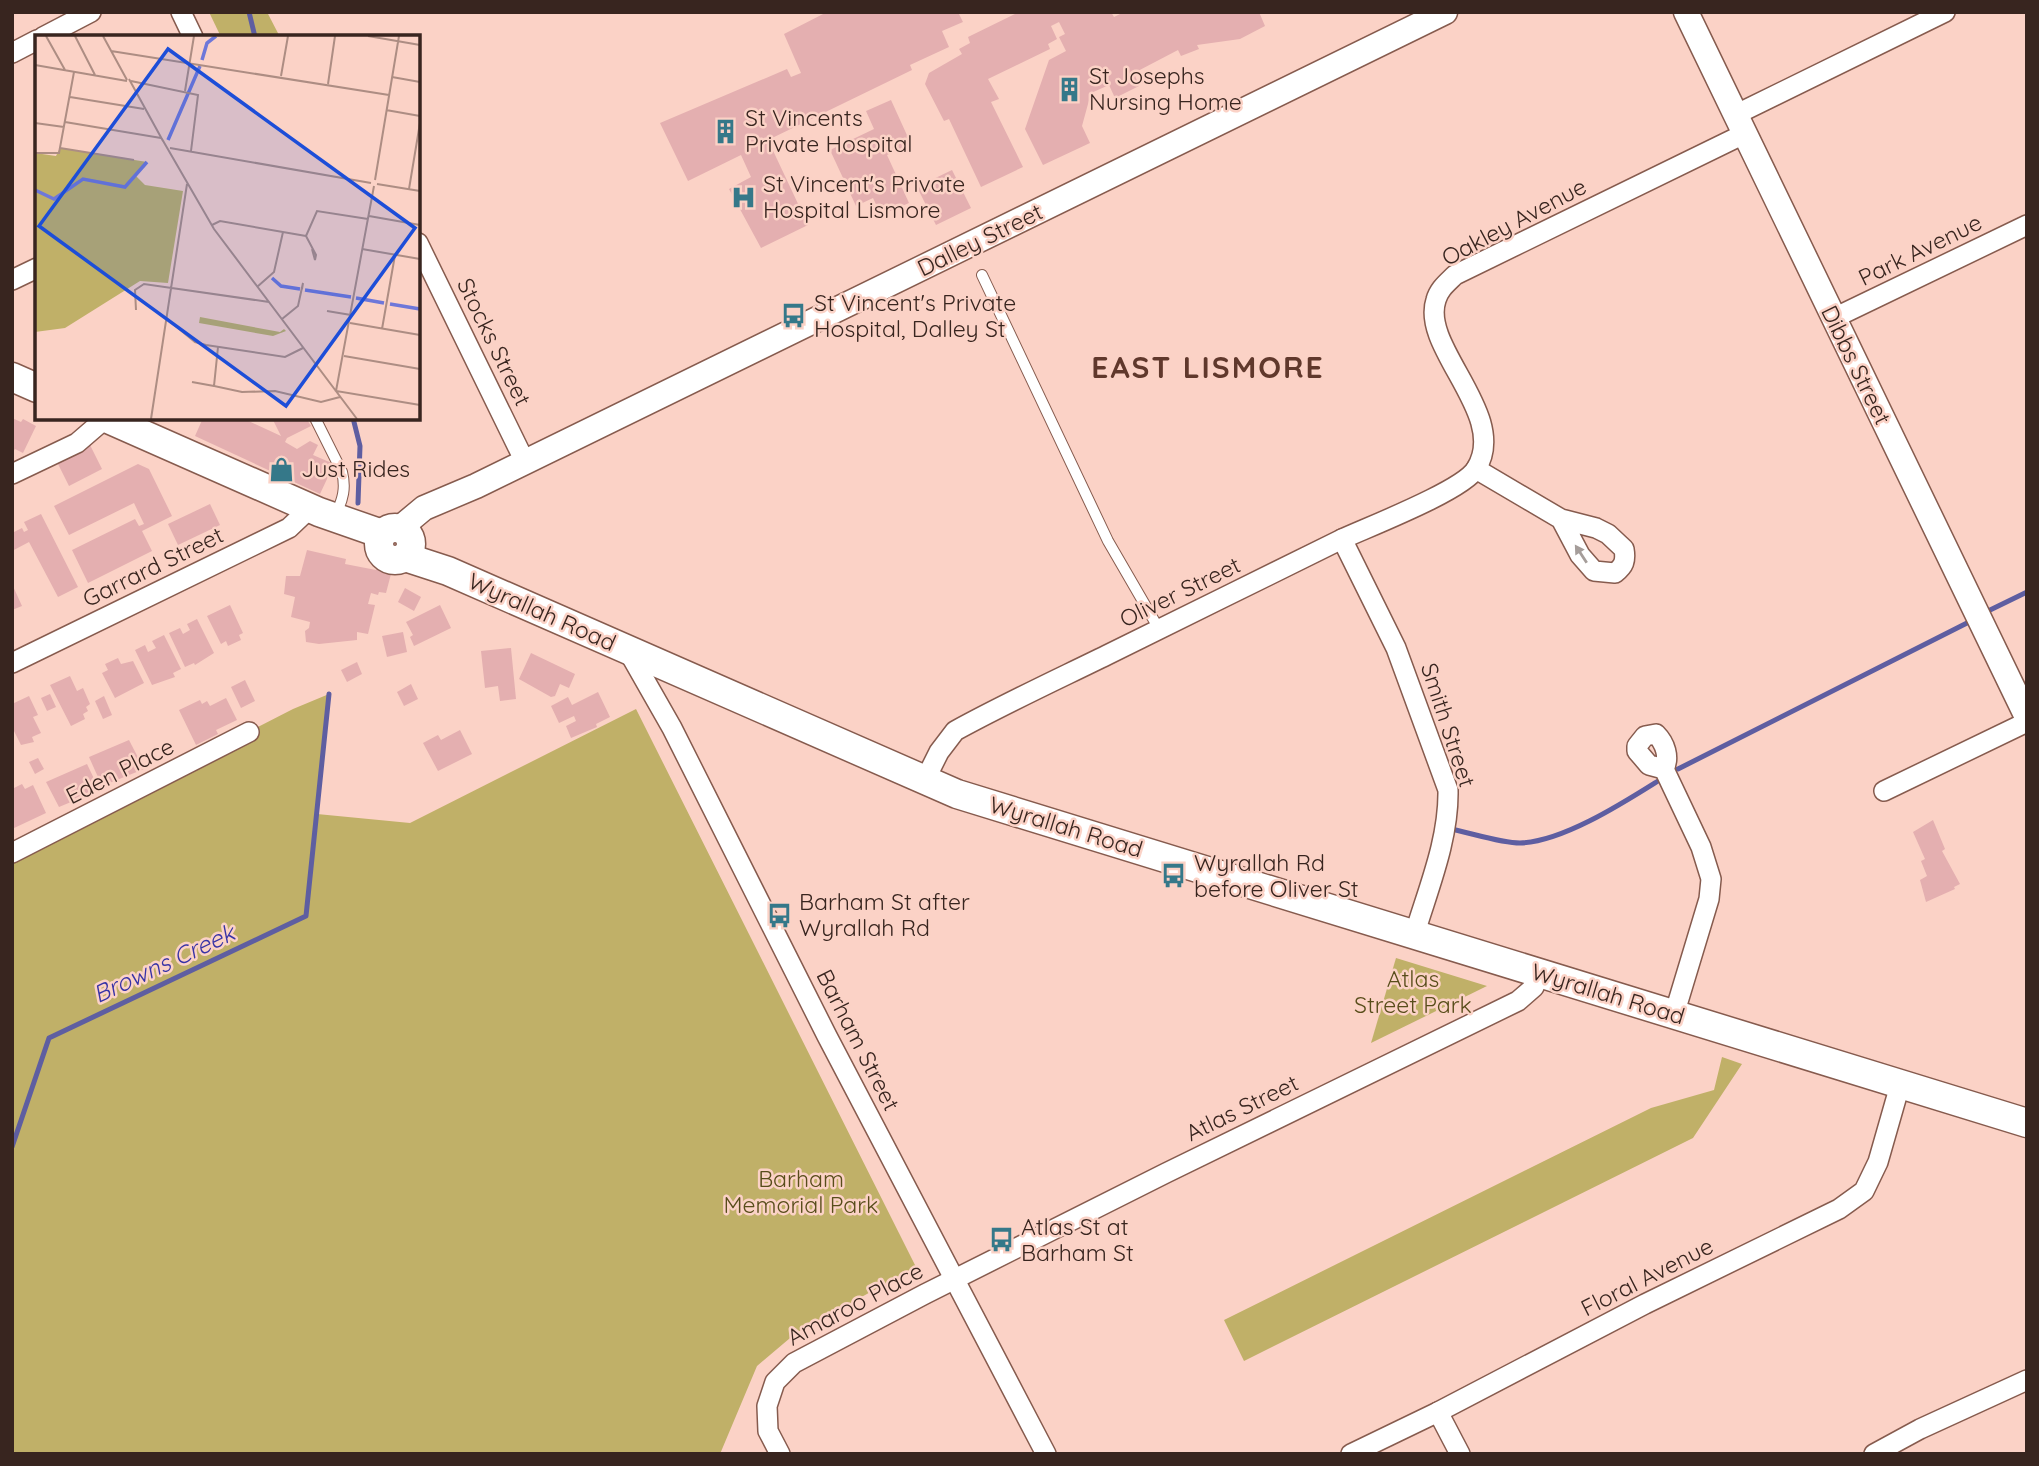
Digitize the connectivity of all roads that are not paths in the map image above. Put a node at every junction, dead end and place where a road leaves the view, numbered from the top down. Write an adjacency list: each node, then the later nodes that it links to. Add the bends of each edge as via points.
1 (91, 12): 6 (street)
2 (181, 12): 7 (street)
3 (1446, 12): 22 (street, Dalley Street)
4 (1686, 12): 10 (street, Dibbs Street)
5 (1945, 12): 10 (street, Oakley Avenue)
6 (47, 35)
7 (191, 35)
8 (35, 41): 9 (street)
9 (12, 53)
10 (1742, 124): 16 (street, Dibbs Street); 23 (street, Oakley Avenue, via 1455,275 1440,290 1435,303 1436,328 1481,427)
11 (2027, 225): 16 (street, Park Avenue)
12 (420, 247): 22 (street, Stocks Street)
13 (35, 269): 15 (street)
14 (982, 275): 29 (lane, via 1108,541)
15 (12, 280)
16 (1834, 318): 32 (street, Dibbs Street)
17 (12, 377): 18 (main road)
18 (35, 387)
19 (104, 420): 24 (street, via 77,443)
20 (111, 420): 25 (main road, Wyrallah Road)
21 (316, 420): 25 (lane, via 344,480 343,500)
22 (525, 462): 28 (street, Dalley Street, via 424,508)
23 (1476, 469): 26 (street); 27 (street, Oliver Street, via 1433,498)
24 (12, 474)
25 (322, 512): 28 (main road, Wyrallah Road, via 338,526); 31 (street, Garrard Street)
26 (1561, 519)
27 (1342, 539): 29 (street, Oliver Street); 38 (street, Smith Street, via 1396,648 1448,790 1444,835)
28 (398, 542): 30 (main road, Wyrallah Road, via 448,570)
29 (1159, 629): 35 (street, Oliver Street, via 955,731)
30 (627, 649): 35 (main road, Wyrallah Road); 43 (street, Barham Street)
31 (12, 663)
32 (2027, 719): 36 (street)
33 (249, 732): 37 (street, Eden Place)
34 (1664, 769): 40 (street, via 1711,879)
35 (925, 780): 38 (main road, Wyrallah Road, via 957,794)
36 (1884, 791)
37 (12, 853)
38 (1414, 936): 39 (main road, Wyrallah Road)
39 (1540, 972): 40 (main road, Wyrallah Road); 43 (street, Atlas Street, via 1529,993 1518,1001)
40 (1674, 1015): 41 (main road, Wyrallah Road)
41 (1900, 1085): 42 (main road, Wyrallah Road); 45 (street, Floral Avenue, via 1878,1162 1864,1191 1839,1209)
42 (2027, 1123)
43 (956, 1278): 46 (street, Amaroo Place, via 794,1363 775,1382 767,1406 768,1431); 47 (street, Barham Street)
44 (2027, 1380): 50 (street)
45 (1438, 1412): 48 (street, Floral Avenue); 49 (street)
46 (780, 1454)
47 (1046, 1454)
48 (1351, 1454)
49 (1460, 1454)
50 (1874, 1454)

